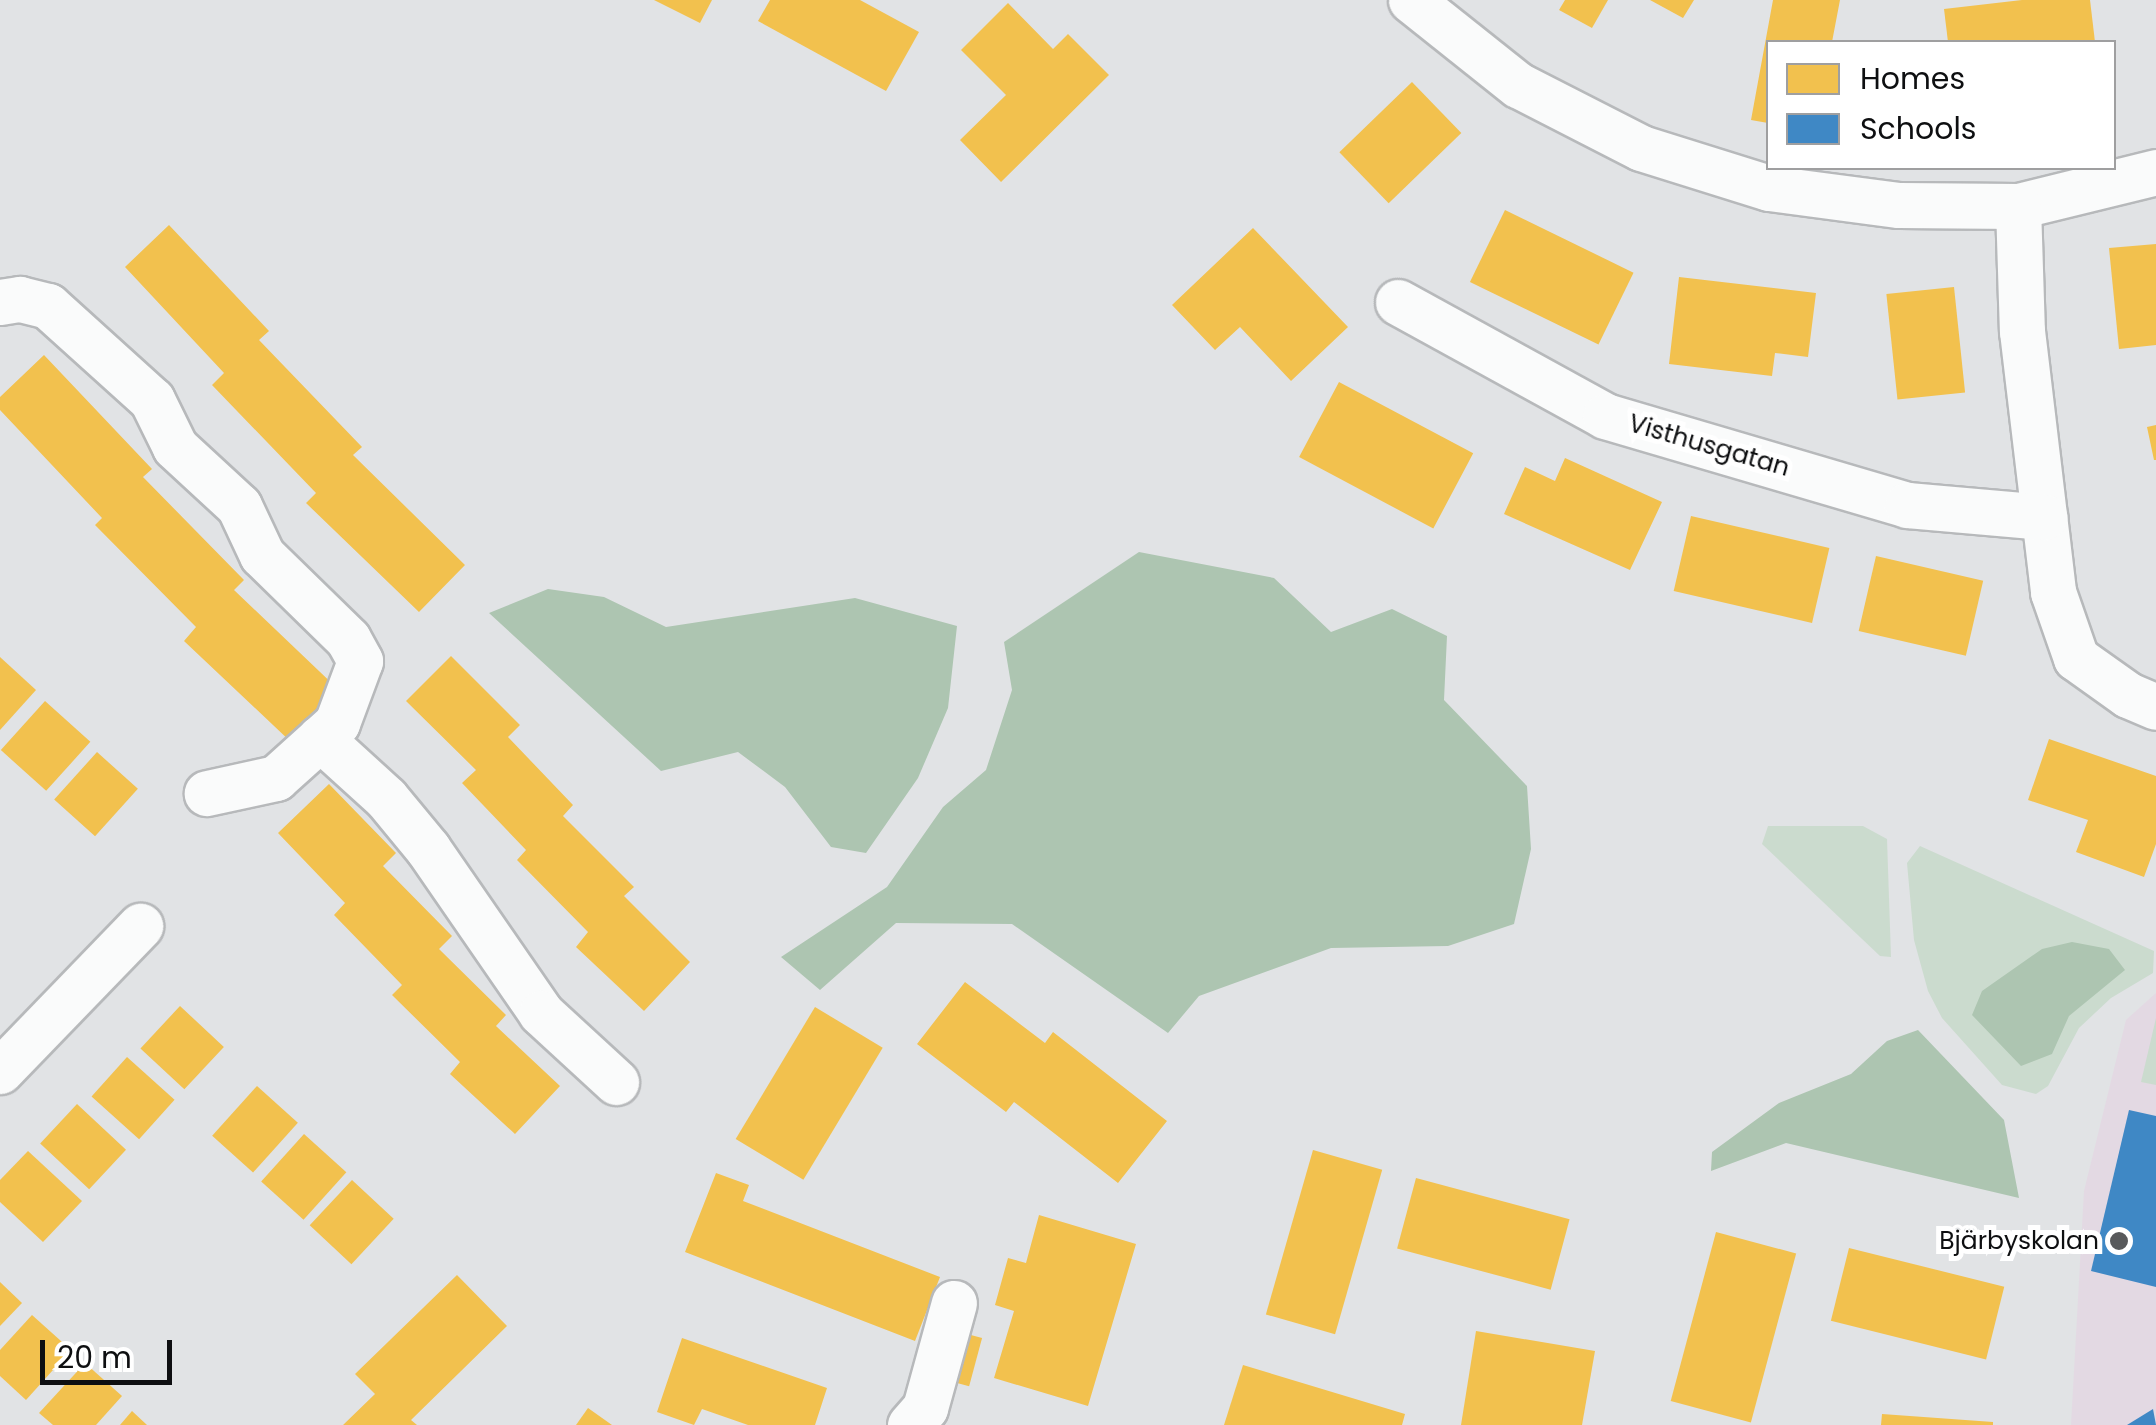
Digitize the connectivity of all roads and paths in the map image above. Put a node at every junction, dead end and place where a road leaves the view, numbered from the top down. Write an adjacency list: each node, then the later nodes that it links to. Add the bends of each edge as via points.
1 (1411, 0): 3 (street, via 1518,85 1640,148 1769,188 1898,205)
2 (2156, 172): 3 (street)
3 (2018, 206): 6 (street, via 2022,331)
4 (0, 302): 8 (street, via 48,306 152,400 174,447 238,506 262,556 348,639 360,661 354,685 337,722)
5 (1398, 302): 6 (street, Visthusgatan, via 1606,416 1907,505)
6 (2044, 517): 7 (street, via 2053,592 2076,658)
7 (2156, 707)
8 (320, 738): 9 (street, via 276,778); 12 (street, via 386,798 428,849 541,1013)
9 (207, 793)
10 (140, 926): 11 (street)
11 (0, 1071)
12 (616, 1082)
13 (954, 1303): 14 (street, via 925,1408)
14 (910, 1425)

